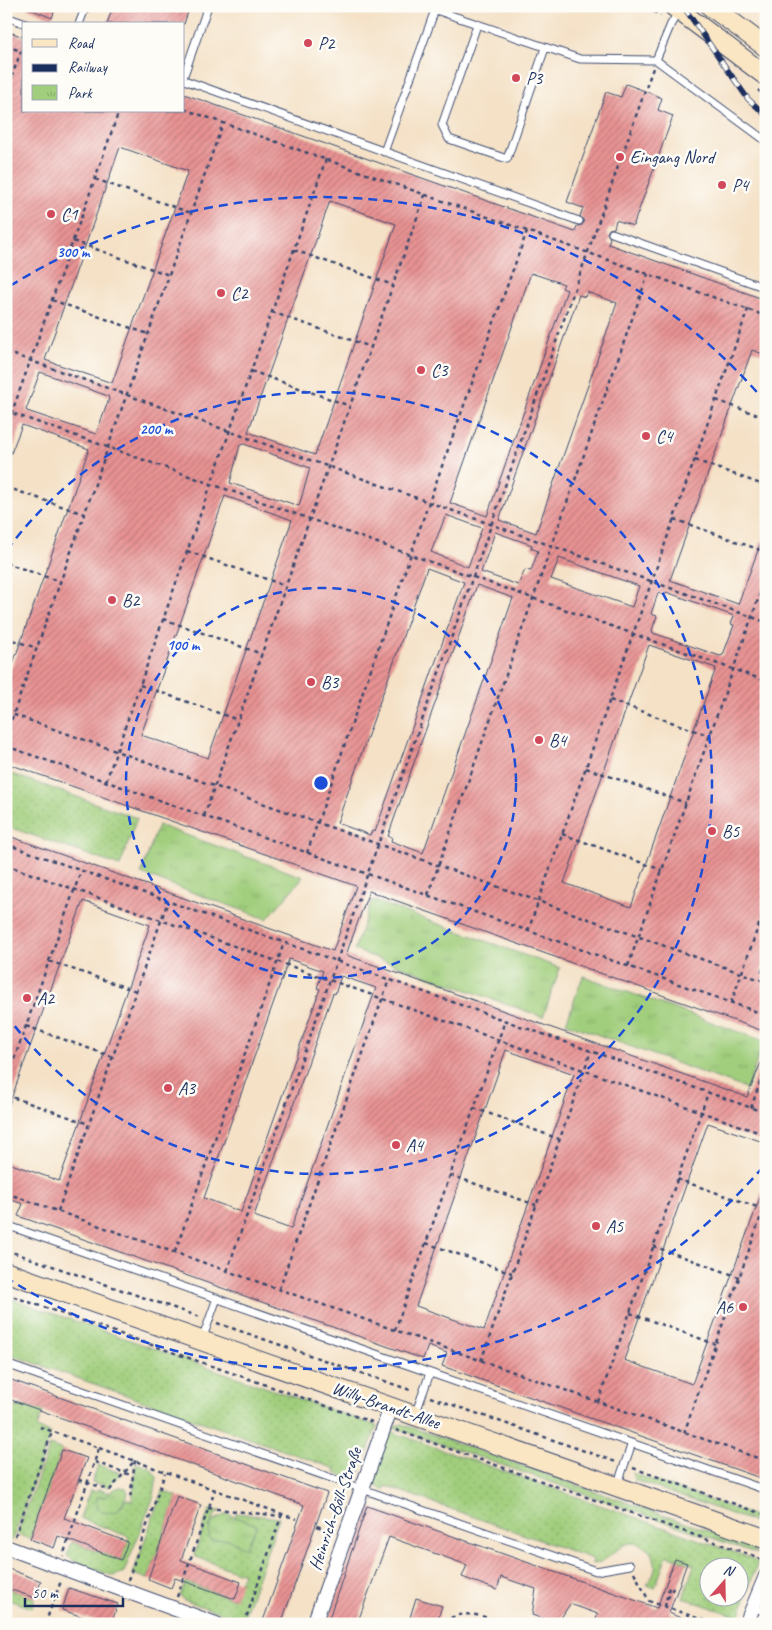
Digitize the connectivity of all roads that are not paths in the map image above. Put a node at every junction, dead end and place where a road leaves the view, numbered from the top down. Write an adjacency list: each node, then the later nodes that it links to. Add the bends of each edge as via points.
1 (86, 6): 8 (lane)
2 (208, 6): 14 (lane)
3 (424, 6): 5 (lane)
4 (710, 6): 11 (main road)
5 (435, 8): 10 (lane); 18 (lane)
6 (678, 8): 13 (lane); 15 (main road)
7 (6, 17): 9 (lane)
8 (80, 22)
9 (22, 23)
10 (477, 25): 12 (lane); 12 (lane, via 442,125 450,139 507,159)
11 (766, 47)
12 (545, 48): 13 (lane, via 580,59)
13 (656, 60): 17 (lane)
14 (185, 72)
15 (766, 76)
16 (185, 80): 18 (lane)
17 (766, 141)
18 (384, 152): 19 (lane)
19 (578, 221)
20 (612, 233): 21 (lane)
21 (766, 288)
22 (6, 1225): 24 (lane)
23 (6, 1272): 25 (main road, Willy-Brandt-Allee)
24 (217, 1298): 25 (lane); 27 (lane)
25 (202, 1341): 28 (main road, Willy-Brandt-Allee)
26 (6, 1364): 32 (lane)
27 (430, 1372): 29 (lane); 30 (lane)
28 (391, 1407): 29 (main road, Willy-Brandt-Allee); 32 (street, Heinrich-Böll-Straße)
29 (415, 1416): 31 (main road, Willy-Brandt-Allee)
30 (632, 1443): 31 (lane); 33 (lane)
31 (616, 1486): 34 (main road, Willy-Brandt-Allee)
32 (362, 1489): 36 (lane, via 596,1571); 40 (street, Heinrich-Böll-Straße)
33 (766, 1490)
34 (766, 1539)
35 (10, 1545): 39 (street)
36 (630, 1565)
37 (766, 1576): 38 (street)
38 (759, 1610): 41 (street)
39 (216, 1624)
40 (314, 1624)
41 (746, 1624)

